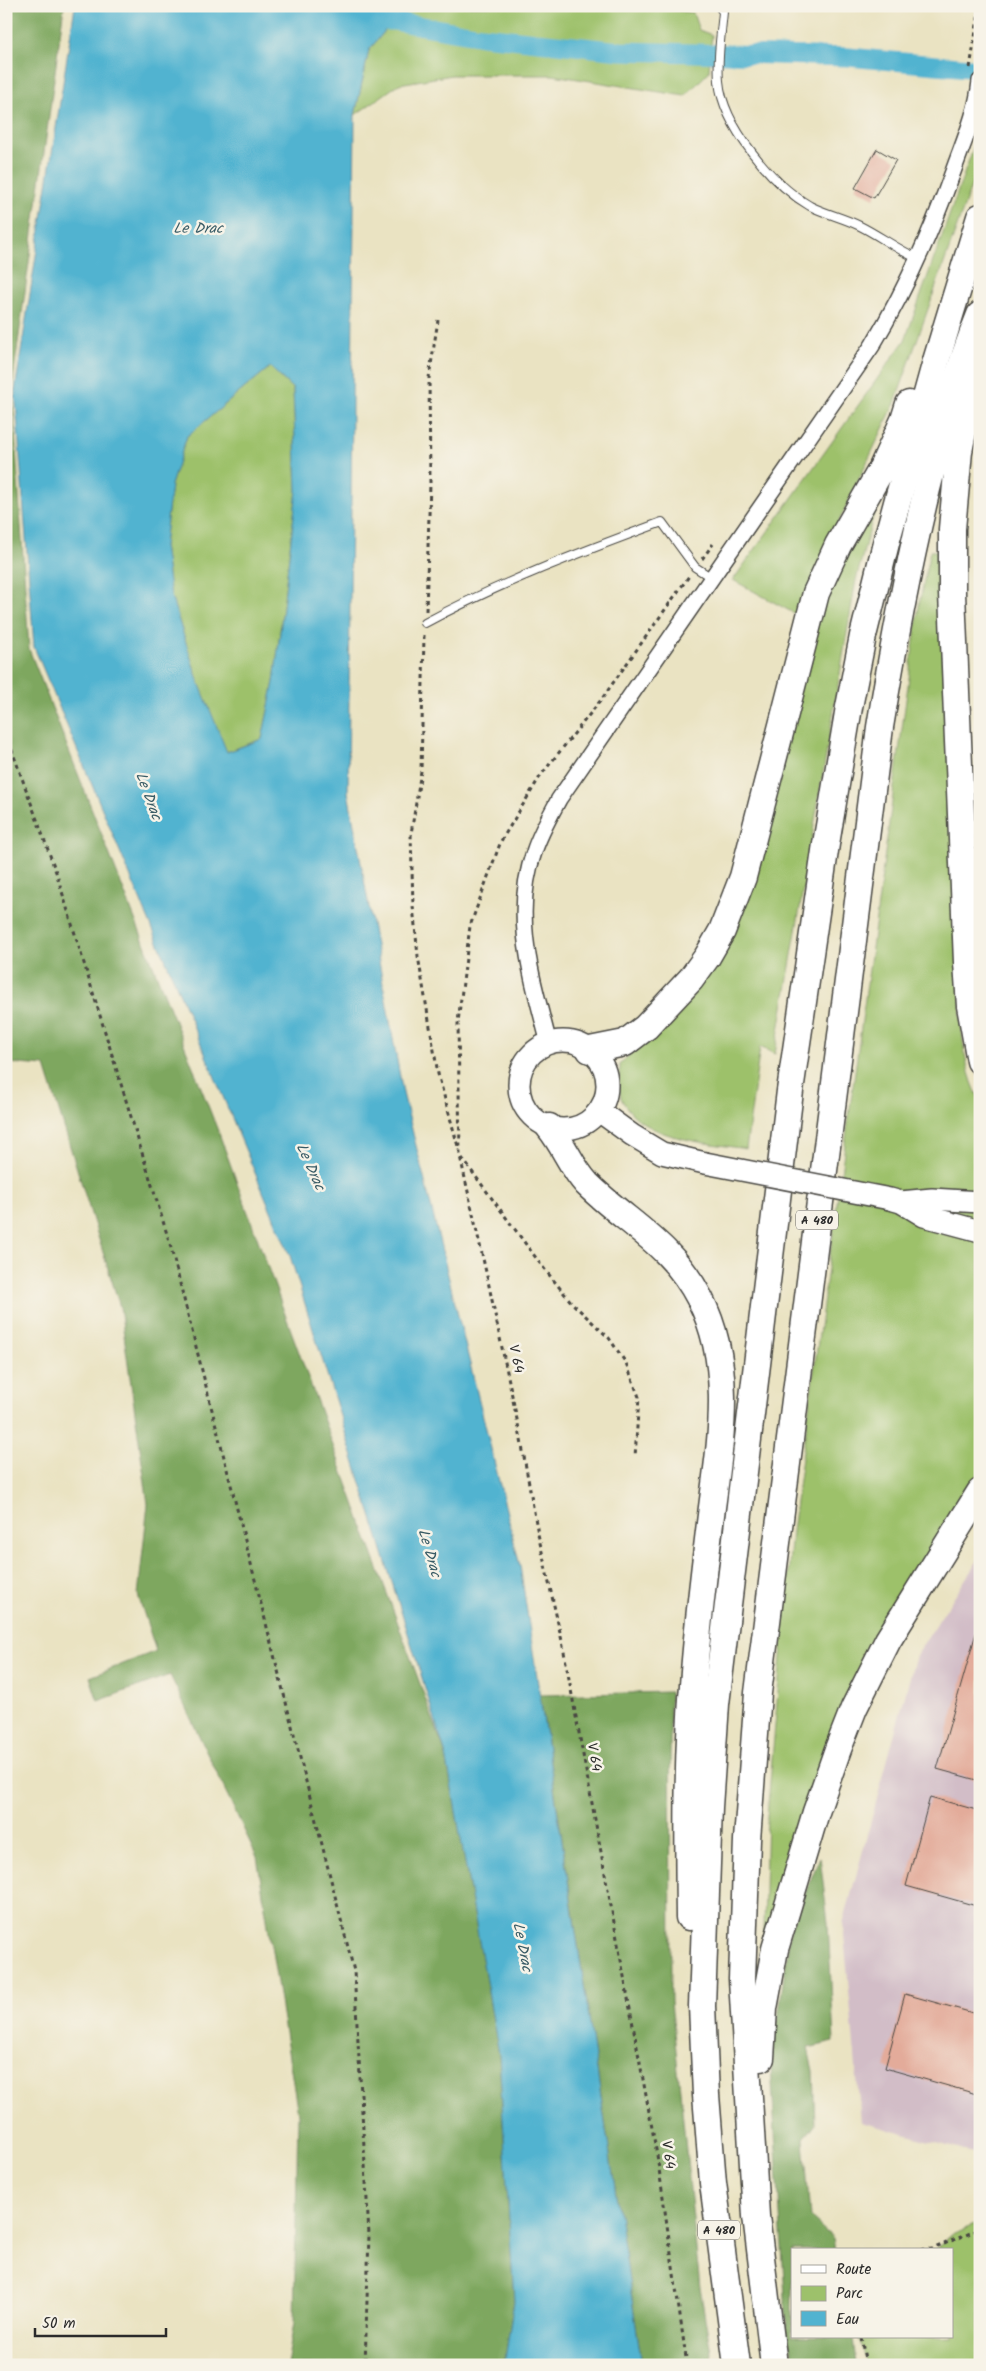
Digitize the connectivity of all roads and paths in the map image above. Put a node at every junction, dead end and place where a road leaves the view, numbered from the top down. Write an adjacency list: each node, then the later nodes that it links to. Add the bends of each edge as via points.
1 (980, 6): 3 (path, via 973,42)
2 (721, 9): 5 (lane, via 719,80 726,112 762,164 784,188 811,206 860,226)
3 (976, 84): 5 (street, via 963,145)
4 (980, 217): 9 (highway, A 480)
5 (919, 259): 10 (street, via 900,300 872,346)
6 (980, 314): 25 (highway, A 480, via 961,360 931,475 896,631 880,727 772,1578 758,1693 744,1906 742,1979)
7 (438, 320): 11 (path, V 64, via 429,378 430,483)
8 (980, 327): 15 (highway, via 978,363 954,488 952,538 966,962)
9 (936, 361): 14 (highway, via 915,385 904,420 881,470 838,546 816,594 747,863 722,931 691,979 646,1027 625,1042); 24 (highway, A 480, via 864,636 826,844 791,1081 716,1704)
10 (712, 578): 11 (lane, via 695,567 662,522 558,560); 13 (street, via 559,799 534,852 523,922 525,945)
11 (425, 623): 18 (path, V 64, via 421,771 411,834 413,906 438,1074)
12 (6, 734): 29 (path, via 56,872 170,1244 354,1971 369,2235)
13 (549, 1044): 14 (main road, via 570,1042); 17 (main road, via 528,1060 519,1085 528,1111)
14 (590, 1050): 16 (main road, via 601,1063 607,1078 606,1095)
15 (980, 1061)
16 (600, 1111): 17 (main road, via 577,1127); 19 (main road, bridge, via 662,1153)
17 (549, 1127): 24 (highway, via 586,1182 640,1226 678,1263 712,1327 719,1356 723,1386 720,1435 694,1664 690,1760 689,1964)
18 (460, 1156): 22 (path, via 542,1266 572,1303 608,1338 626,1363 639,1397); 30 (path, V 64, via 562,1641 657,2155)
19 (896, 1201): 20 (main road); 21 (main road, via 924,1216)
20 (980, 1202)
21 (980, 1231)
22 (635, 1457)
23 (980, 1492): 25 (highway, via 888,1640 838,1749 768,1978 760,2096)
24 (702, 2006): 31 (highway, A 480, via 713,2183)
25 (750, 2137): 32 (highway, A 480)
26 (980, 2229): 27 (path)
27 (934, 2248)
28 (861, 2338): 33 (path)
29 (365, 2365)
30 (687, 2365)
31 (737, 2365)
32 (774, 2365)
33 (866, 2365)

